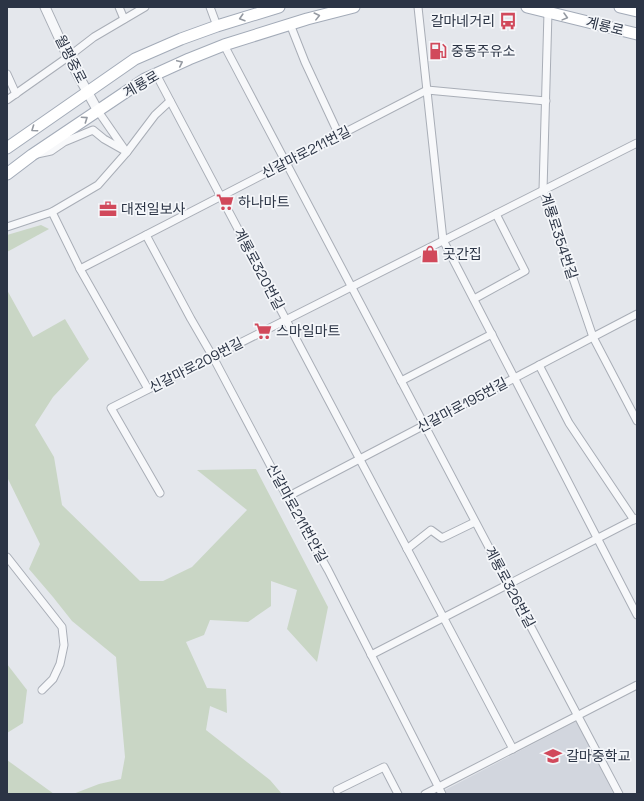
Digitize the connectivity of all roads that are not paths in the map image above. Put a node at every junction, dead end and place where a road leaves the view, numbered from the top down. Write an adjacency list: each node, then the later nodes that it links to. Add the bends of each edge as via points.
1 (45, 7): 17 (street, 월평중로)
2 (119, 7): 12 (street)
3 (145, 7): 12 (street)
4 (210, 7): 14 (street)
5 (280, 7): 14 (main road, 계룡로, one-way to 14)
6 (354, 7): 13 (main road, 계룡로, one-way to 6)
7 (418, 7): 20 (street)
8 (527, 7): 11 (main road, 계룡로)
9 (620, 7): 10 (main road, 계룡로)
10 (637, 10)
11 (548, 12): 15 (main road, 계룡로, one-way to 15); 25 (street, 계룡로354번길)
12 (124, 19): 17 (street)
13 (290, 24): 16 (main road, 계룡로); 27 (street, via 304,62)
14 (217, 26): 21 (main road, 계룡로, via 135,59)
15 (637, 34)
16 (224, 45): 19 (main road, 계룡로, one-way to 16); 32 (street, 계룡로326번길)
17 (68, 57): 21 (street, 월평중로); 22 (street)
18 (7, 74): 22 (street)
19 (156, 74): 24 (street, 계룡로320번길); 26 (main road, 계룡로)
20 (427, 90): 25 (street); 27 (street, 신갈마로211번길); 40 (street)
21 (88, 92): 26 (street, 월평중로); 29 (main road, 계룡로, one-way to 29)
22 (16, 94): 23 (street)
23 (7, 100)
24 (170, 101): 30 (street); 35 (street, 계룡로320번길)
25 (546, 101): 34 (street, 계룡로354번길)
26 (98, 111): 30 (street); 31 (main road, 계룡로, one-way to 26)
27 (339, 135): 32 (street, 신갈마로211번길)
28 (637, 143): 34 (street, 신갈마로209번길)
29 (7, 148)
30 (127, 152): 31 (street, via 93,130 64,142 51,151); 36 (street, via 98,185)
31 (32, 155): 33 (main road, 계룡로)
32 (286, 163): 35 (street, 신갈마로211번길); 42 (street, 계룡로326번길)
33 (7, 174)
34 (543, 190): 37 (street, 신갈마로209번길); 47 (street, 계룡로354번길)
35 (221, 196): 39 (street, 신갈마로211번길); 45 (street, 계룡로320번길)
36 (52, 212): 38 (street); 41 (street)
37 (496, 214): 40 (street, 신갈마로209번길); 43 (street, via 525,271)
38 (7, 227)
39 (146, 235): 41 (street, 신갈마로211번길); 48 (street, 신갈마로211번안길)
40 (443, 240): 42 (street, 신갈마로209번길); 43 (street)
41 (80, 269): 52 (street)
42 (352, 287): 45 (street, 신갈마로209번길); 51 (street, 계룡로326번길)
43 (474, 299): 46 (street)
44 (637, 314): 47 (street, 신갈마로195번길)
45 (286, 320): 48 (street, 신갈마로209번길); 55 (street, 계룡로320번길)
46 (492, 334): 50 (street); 51 (street)
47 (593, 337): 49 (street, 신갈마로195번길); 53 (street, 계룡로354번길)
48 (213, 357): 52 (street, 신갈마로209번길); 57 (street, 신갈마로211번안길)
49 (539, 365): 50 (street, 신갈마로195번길); 58 (street, via 569,423)
50 (514, 378): 54 (street, 신갈마로195번길); 60 (street)
51 (401, 381): 54 (street, 계룡로326번길)
52 (148, 390): 56 (street, 신갈마로209번길, via 111,408)
53 (637, 422)
54 (424, 425): 55 (street, 신갈마로195번길); 59 (street, 계룡로326번길)
55 (360, 459): 57 (street, 신갈마로195번길); 61 (street, 계룡로320번길)
56 (160, 493)
57 (287, 497): 66 (street, 신갈마로211번안길, via 328,570)
58 (635, 519): 60 (street)
59 (475, 522): 61 (street, via 442,538 431,530); 63 (street, 계룡로326번길)
60 (598, 539): 63 (street); 64 (street)
61 (407, 549): 65 (street, 계룡로320번길)
62 (7, 557): 68 (street, via 62,627 64,645 60,664 53,679)
63 (509, 584): 65 (street); 69 (street, 계룡로326번길)
64 (637, 615)
65 (444, 618): 66 (street); 70 (street, 계룡로320번길)
66 (371, 656): 72 (street, 신갈마로211번안길)
67 (637, 685): 69 (street)
68 (42, 690)
69 (578, 716): 70 (street); 75 (street, 계룡로326번길)
70 (513, 749): 72 (street)
71 (337, 790): 73 (street, via 384,767)
72 (440, 791): 74 (street)
73 (398, 794)
74 (425, 794)
75 (619, 794)

